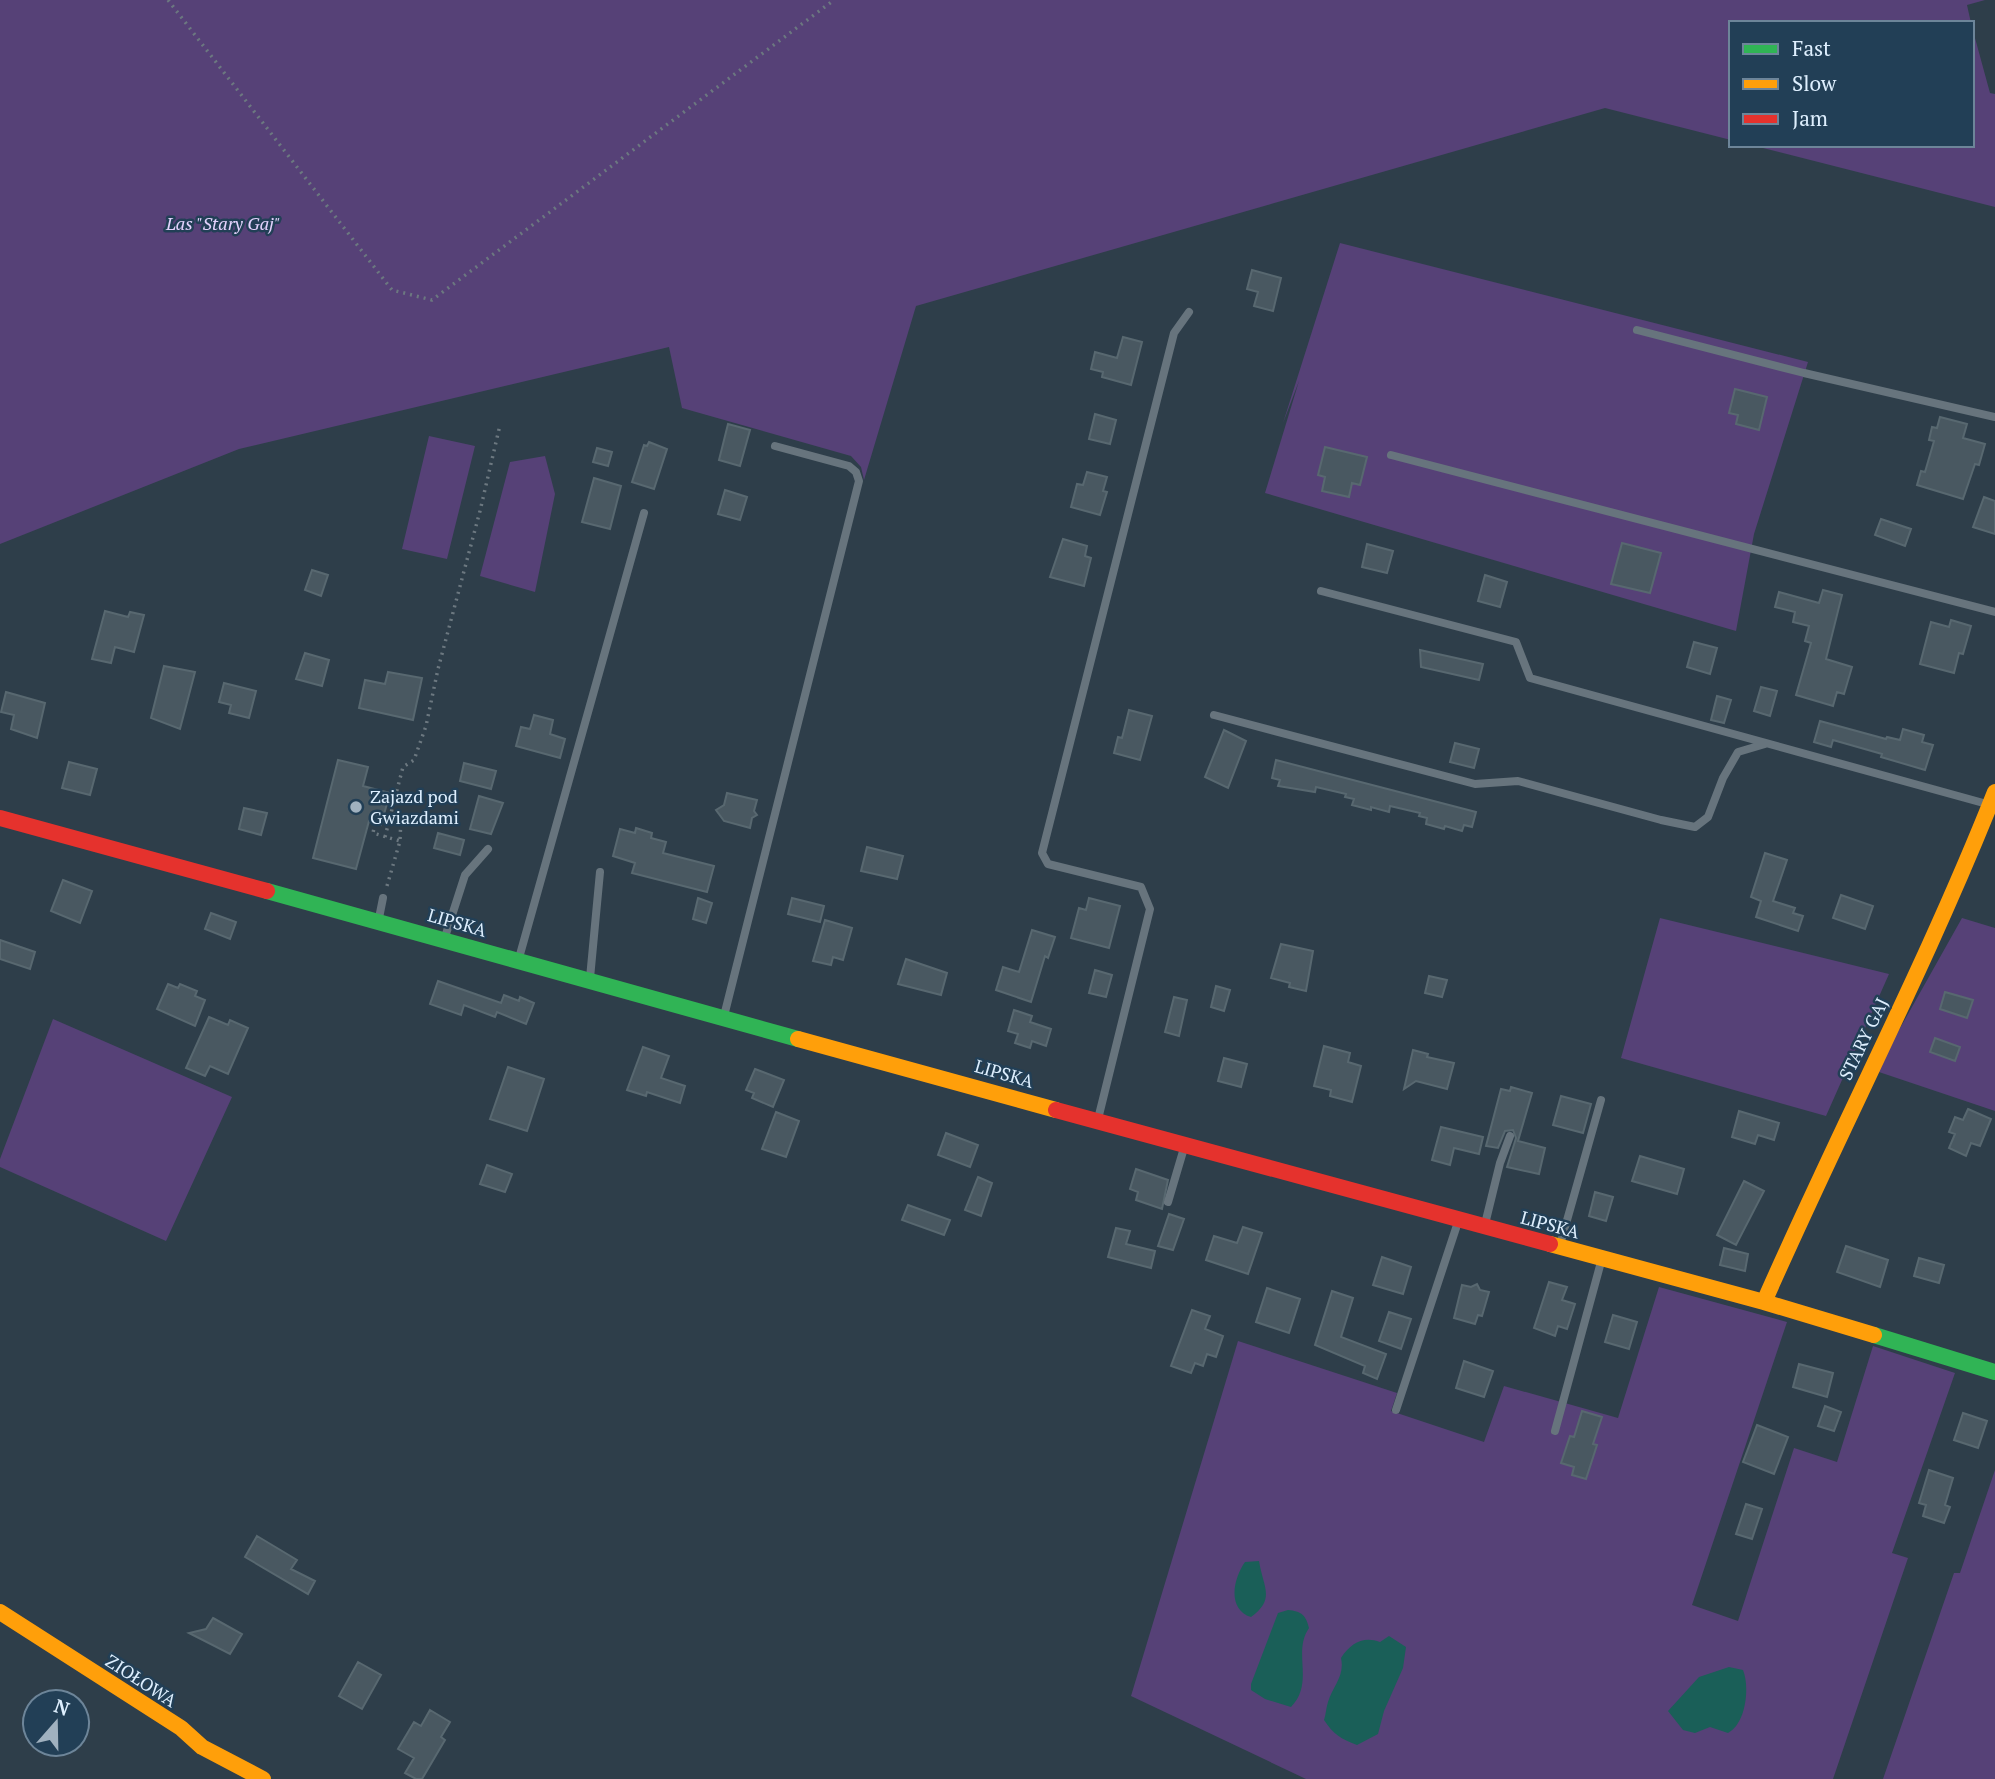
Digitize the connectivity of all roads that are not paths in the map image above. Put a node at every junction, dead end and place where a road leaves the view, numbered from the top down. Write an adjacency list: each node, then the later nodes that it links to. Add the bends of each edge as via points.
1 (1189, 312): 22 (lane, via 1174,333 1042,853 1048,864 1141,887 1150,908)
2 (1637, 330): 3 (lane)
3 (1995, 417)
4 (775, 446): 20 (lane, via 849,466 859,481)
5 (1391, 455): 8 (lane)
6 (644, 513): 18 (lane)
7 (1321, 591): 10 (lane, via 1516,642 1530,678)
8 (1995, 612)
9 (1214, 715): 10 (lane, via 1475,784 1518,781 1695,827 1708,817 1738,752)
10 (1768, 744): 11 (lane)
11 (1993, 798): 30 (street, STARY GAJ)
12 (0, 818): 16 (street, LIPSKA)
13 (488, 849): 17 (lane, via 465,875)
14 (600, 872): 19 (lane)
15 (383, 898): 16 (lane)
16 (378, 921): 17 (street, LIPSKA)
17 (445, 940): 18 (street, LIPSKA)
18 (519, 961): 19 (street, LIPSKA)
19 (589, 981): 20 (street, LIPSKA)
20 (724, 1019): 22 (street, LIPSKA)
21 (1601, 1100): 28 (lane)
22 (1097, 1122): 24 (street, LIPSKA)
23 (1510, 1136): 27 (lane)
24 (1185, 1145): 25 (lane); 26 (street, LIPSKA)
25 (1168, 1202)
26 (1459, 1220): 27 (street, LIPSKA); 32 (lane)
27 (1484, 1227): 28 (street, LIPSKA)
28 (1559, 1248): 29 (street, LIPSKA)
29 (1602, 1259): 30 (street, LIPSKA); 33 (lane)
30 (1765, 1302): 31 (street, LIPSKA)
31 (1995, 1372)
32 (1396, 1410)
33 (1555, 1431)
34 (0, 1612): 35 (street, ZIOŁOWA, via 181,1728 202,1747)
35 (263, 1779)

